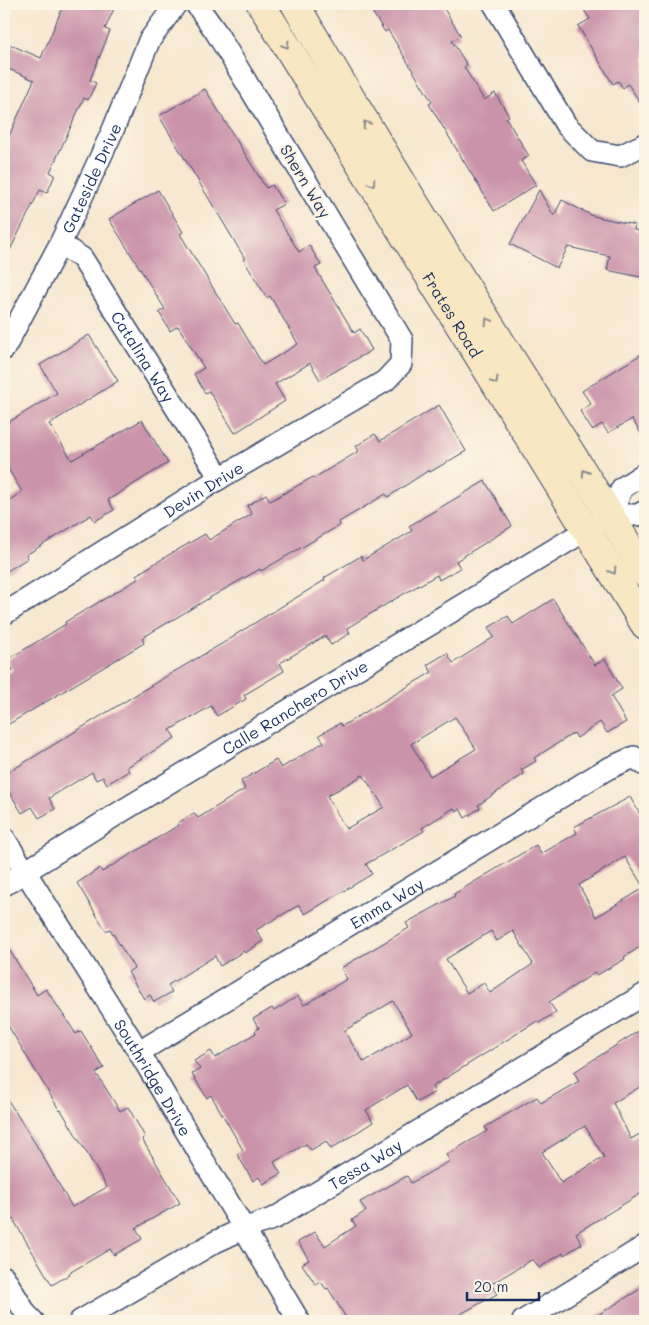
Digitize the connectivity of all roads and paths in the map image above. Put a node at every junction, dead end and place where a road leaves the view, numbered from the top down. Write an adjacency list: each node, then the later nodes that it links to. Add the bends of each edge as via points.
1 (176, 4): 7 (street, Gateside Drive, via 149,41 113,130)
2 (196, 4): 9 (street, Shern Way, via 402,340)
3 (261, 4): 14 (street, Frates Road, one-way to 14)
4 (295, 4): 13 (street, Frates Road, one-way to 4, via 344,89)
5 (494, 4): 6 (street, via 566,125 592,151 620,156)
6 (645, 144)
7 (60, 244): 8 (street, Gateside Drive); 11 (street, Catalina Way, via 82,258)
8 (4, 349)
9 (401, 364): 11 (street, Devin Drive, via 385,381)
10 (645, 473): 13 (street, via 622,488)
11 (220, 478): 16 (street, Devin Drive)
12 (645, 511): 13 (street, via 638,515)
13 (611, 515): 14 (street, Calle Ranchero Drive); 15 (street, Frates Road)
14 (587, 530): 17 (street, Frates Road, one-way to 17); 20 (street, Calle Ranchero Drive)
15 (645, 574)
16 (4, 614)
17 (645, 625)
18 (640, 761): 23 (street, Emma Way, via 607,769)
19 (4, 838): 20 (street, Southridge Drive)
20 (26, 872): 21 (street, Calle Ranchero Drive); 23 (street, Southridge Drive)
21 (4, 885)
22 (645, 994): 24 (street, Tessa Way, via 275,1218)
23 (139, 1052): 24 (street, Southridge Drive)
24 (243, 1229): 28 (street, Tessa Way); 29 (street, Southridge Drive)
25 (645, 1246): 30 (street)
26 (4, 1277): 27 (street)
27 (33, 1321)
28 (80, 1321)
29 (299, 1321)
30 (523, 1321)

